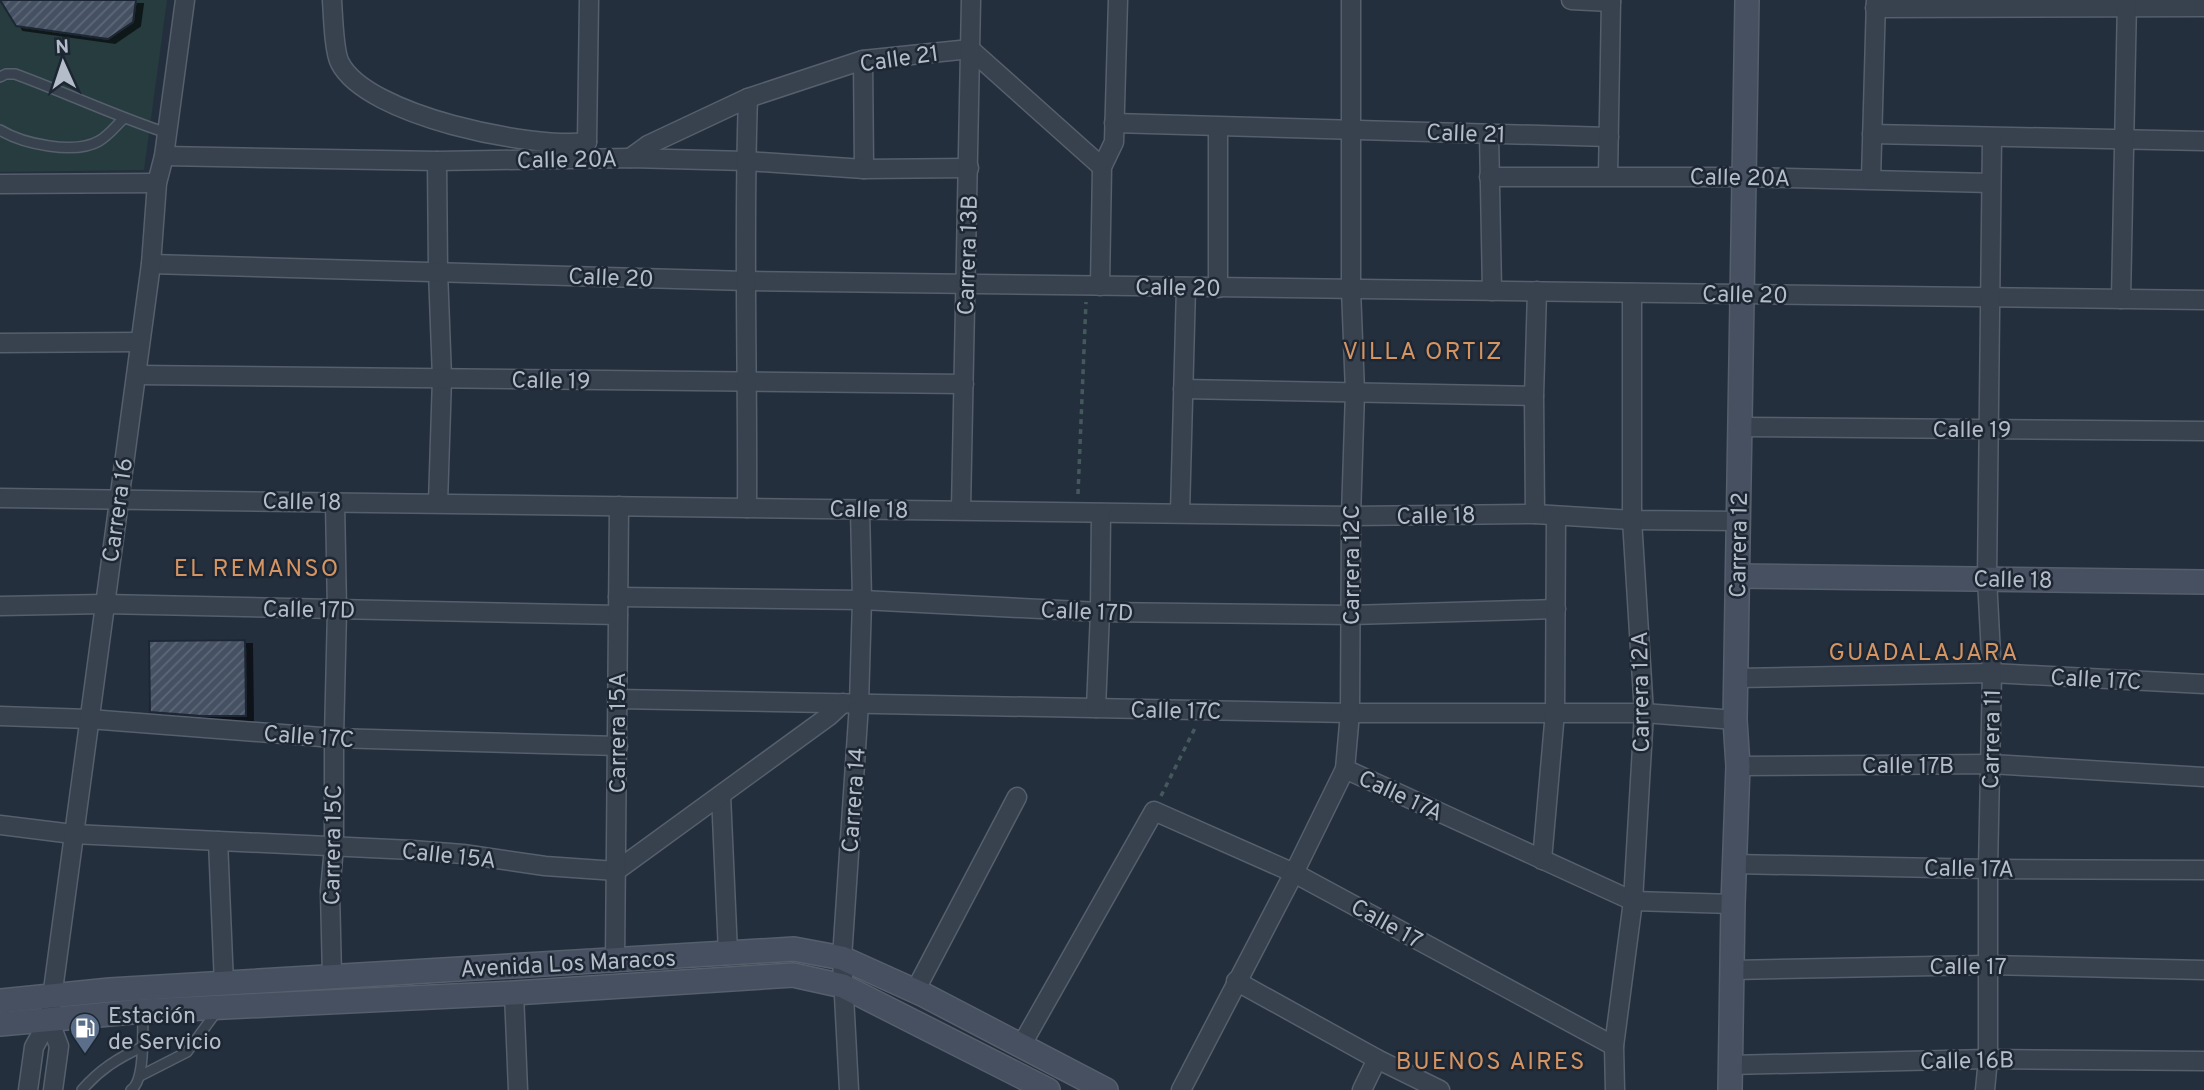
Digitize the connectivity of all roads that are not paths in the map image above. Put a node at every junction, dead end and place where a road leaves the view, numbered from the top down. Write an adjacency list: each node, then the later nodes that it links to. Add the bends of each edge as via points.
1 (185, 0): 23 (street, Carrera 16)
2 (332, 0): 30 (street, via 338,61 349,78 369,91 434,120 510,139)
3 (589, 0): 30 (street)
4 (971, 0): 14 (street, Carrera 13B)
5 (1118, 0): 19 (street)
6 (1352, 0): 22 (street, Carrera 12C)
7 (1571, 0): 9 (street)
8 (1747, 0): 41 (street, Carrera 12)
9 (1611, 1): 26 (street)
10 (1876, 4): 11 (street); 25 (street)
11 (1990, 4): 12 (street)
12 (2127, 4): 13 (street); 28 (street)
13 (2204, 7)
14 (970, 49): 15 (street, Calle 21); 36 (street, Calle 21); 37 (street, Carrera 13B)
15 (863, 60): 17 (street, Calle 21); 38 (street)
16 (0, 78): 18 (lane, via 15,74)
17 (748, 98): 32 (street, Calle 21); 34 (street)
18 (123, 119): 21 (lane, via 101,141 85,147 29,143); 23 (lane)
19 (1114, 123): 20 (street, Calle 21); 36 (street, via 1114,142)
20 (1219, 127): 22 (street, Calle 21); 52 (street)
21 (0, 130)
22 (1351, 130): 24 (street, Calle 21); 53 (street, Carrera 12C)
23 (167, 134): 31 (street, Carrera 16)
24 (1489, 134): 26 (street, Calle 21); 40 (street)
25 (1872, 134): 27 (street); 42 (street)
26 (1609, 137): 39 (street)
27 (1992, 137): 28 (street); 44 (street, Carrera 11)
28 (2125, 139): 29 (street); 59 (street)
29 (2204, 141)
30 (587, 142): 33 (street)
31 (164, 156): 35 (street, Calle 20A); 43 (street, Carrera 16)
32 (630, 158): 33 (street, Calle 20A); 34 (street, Calle 20A)
33 (608, 159): 35 (street, Calle 20A)
34 (746, 160): 38 (street, Calle 20A); 48 (street)
35 (437, 162): 47 (street)
36 (1102, 167): 50 (street)
37 (969, 168): 38 (street, Calle 20A); 49 (street, Carrera 13B)
38 (864, 169)
39 (1608, 176): 40 (street, Calle 20A); 41 (street, Calle 20A)
40 (1489, 177): 54 (street)
41 (1744, 177): 42 (street, Calle 20A); 57 (street, Carrera 12)
42 (1871, 180): 44 (street, Calle 20A)
43 (157, 183): 45 (street); 46 (street, Carrera 16)
44 (1991, 183): 58 (street, Carrera 11)
45 (0, 184)
46 (151, 264): 47 (street, Calle 20); 61 (street, Carrera 16)
47 (438, 271): 48 (street, Calle 20); 64 (street)
48 (747, 281): 49 (street, Calle 20); 65 (street)
49 (965, 284): 50 (street, Calle 20); 66 (street, Carrera 13B)
50 (1093, 286): 51 (street, Calle 20)
51 (1186, 287): 52 (street, Calle 20); 67 (street)
52 (1218, 288): 53 (street, Calle 20)
53 (1351, 289): 54 (street, Calle 20); 68 (street, Carrera 12C)
54 (1492, 291): 55 (street, Calle 20)
55 (1537, 291): 56 (street, Calle 20); 69 (street)
56 (1632, 293): 57 (street, Calle 20); 86 (street, Carrera 12A)
57 (1742, 294): 58 (street, Calle 20); 70 (street, Carrera 12)
58 (1990, 297): 59 (street, Calle 20); 71 (street, Carrera 11)
59 (2121, 299): 60 (street, Calle 20)
60 (2204, 300)
61 (139, 342): 62 (street); 63 (street, Carrera 16)
62 (0, 343)
63 (137, 375): 64 (street, Calle 19); 74 (street, Carrera 16)
64 (442, 378): 65 (street, Calle 19); 76 (street)
65 (748, 382): 66 (street, Calle 19); 78 (street)
66 (964, 384): 80 (street, Carrera 13B)
67 (1183, 389): 68 (street); 82 (street)
68 (1355, 392): 69 (street); 84 (street, Carrera 12C)
69 (1534, 396): 83 (street)
70 (1740, 427): 71 (street, Calle 19); 87 (street, Carrera 12)
71 (1988, 429): 72 (street, Calle 19); 89 (street, Carrera 11)
72 (2204, 431)
73 (0, 498): 74 (street, Calle 18)
74 (118, 500): 75 (street, Calle 18); 92 (street, Carrera 16)
75 (335, 502): 76 (street, Calle 18); 96 (street, Carrera 15C)
76 (438, 503): 77 (street, Calle 18)
77 (619, 506): 78 (street, Calle 18); 94 (street, Carrera 15A)
78 (747, 508): 79 (street, Calle 18)
79 (860, 509): 80 (street, Calle 18); 91 (street, Carrera 14)
80 (961, 510): 81 (street, Calle 18)
81 (1101, 513): 82 (street, Calle 18); 97 (street)
82 (1180, 513): 84 (street, Calle 18)
83 (1535, 514): 84 (street, Calle 18); 85 (street, Calle 18)
84 (1351, 516): 98 (street, Carrera 12C)
85 (1556, 516): 86 (street, Calle 18); 95 (street)
86 (1632, 520): 87 (street, Calle 18); 107 (street, Carrera 12A)
87 (1739, 521): 88 (street, Carrera 12)
88 (1738, 576): 89 (street, Calle 18); 100 (street, Carrera 12)
89 (1987, 579): 90 (street, Calle 18); 99 (street, Carrera 11)
90 (2204, 582)
91 (862, 600): 94 (street, Calle 17D); 97 (street, Calle 17D); 103 (street, Carrera 14)
92 (104, 604): 93 (street, Calle 17D); 96 (street, Calle 17D); 109 (street, Carrera 16)
93 (0, 606)
94 (618, 606): 96 (street, Calle 17D); 102 (street, Carrera 15A)
95 (1556, 609): 98 (street, Calle 17D); 105 (street)
96 (337, 610): 111 (street, Carrera 15C)
97 (1100, 612): 98 (street, Calle 17D); 104 (street)
98 (1351, 615): 106 (street, Carrera 12C)
99 (1992, 673): 100 (street, Calle 17C); 101 (street, Calle 17C); 113 (street, Carrera 11)
100 (1736, 678): 110 (street, Carrera 12)
101 (2204, 684)
102 (617, 699): 103 (street, Calle 17C); 112 (street, Carrera 15A)
103 (851, 704): 104 (street, Calle 17C); 117 (street); 132 (street, Carrera 14)
104 (1096, 708): 106 (street, Calle 17C)
105 (1555, 712): 106 (street, Calle 17C); 107 (street, Calle 17C); 123 (street)
106 (1350, 713): 115 (street, Carrera 12C)
107 (1644, 713): 110 (street, Calle 17C); 129 (street, Carrera 12A)
108 (0, 716): 109 (street, Calle 17C)
109 (89, 719): 111 (street, Calle 17C); 120 (street, Carrera 16)
110 (1735, 720): 114 (street, Carrera 12)
111 (334, 738): 112 (street, Calle 17C); 122 (street, Carrera 15C)
112 (618, 746): 127 (street, Carrera 15A)
113 (1990, 764): 114 (street, Calle 17B); 116 (street, Calle 17B); 125 (street, Carrera 11)
114 (1738, 766): 124 (street, Carrera 12)
115 (1345, 769): 123 (street, Calle 17A); 128 (street, Carrera 12C)
116 (2204, 777)
117 (721, 795): 127 (street); 131 (street)
118 (1017, 797): 141 (street)
119 (0, 825): 120 (street, Calle 15A)
120 (73, 834): 121 (street, Calle 15A); 143 (street, Carrera 16)
121 (218, 841): 122 (street, Calle 15A); 139 (street)
122 (334, 847): 127 (street, Calle 15A, via 412,850); 137 (street, Carrera 15C)
123 (1542, 860): 129 (street, Calle 17A)
124 (1734, 864): 125 (street, Calle 17A); 130 (street, Carrera 12)
125 (1988, 869): 126 (street, Calle 17A); 134 (street, Carrera 11)
126 (2204, 870)
127 (616, 871): 133 (street, Carrera 15A)
128 (1294, 873): 138 (street, Carrera 12C); 149 (street, Calle 17, via 1154,811); 150 (street, Calle 17)
129 (1633, 901): 130 (street, Calle 17A); 150 (street, Carrera 12A)
130 (1732, 904): 135 (street, Carrera 12)
131 (728, 953): 132 (street, Avenida Los Maracos, via 794,949); 133 (street, Avenida Los Maracos)
132 (842, 958): 140 (street, Carrera 14); 141 (street, Avenida Los Maracos)
133 (615, 961): 137 (street, Avenida Los Maracos)
134 (1987, 965): 135 (street, Calle 17); 136 (street, Calle 17); 153 (street, Carrera 11)
135 (1731, 970): 155 (street, Carrera 12)
136 (2204, 970)
137 (332, 977): 139 (street, Avenida Los Maracos)
138 (1236, 981): 152 (street); 165 (street, Carrera 12C)
139 (224, 984): 143 (street, Avenida Los Maracos)
140 (843, 986): 142 (street, Avenida Los Maracos, via 793,975); 162 (street, Carrera 14); 163 (street, Avenida Los Maracos)
141 (915, 991): 149 (street, Avenida Los Maracos)
142 (514, 993): 145 (street, Avenida Los Maracos); 161 (street)
143 (52, 995): 144 (street, Avenida Los Maracos); 147 (street, Carrera 16)
144 (0, 1001)
145 (219, 1008): 146 (street, Avenida Los Maracos); 156 (lane, via 187,1052)
146 (142, 1011): 147 (street, Avenida Los Maracos); 151 (lane)
147 (49, 1020): 148 (street, Avenida Los Maracos); 157 (street, Carrera 16, via 34,1047); 158 (street, Carrera 16, via 59,1046)
148 (0, 1024)
149 (1021, 1046): 164 (street, Avenida Los Maracos)
150 (1614, 1046): 168 (street, Carrera 12A)
151 (142, 1047): 156 (lane); 159 (lane, via 95,1074)
152 (1377, 1059): 166 (street); 167 (street)
153 (1987, 1059): 154 (street, Calle 16B); 155 (street, Calle 16B); 170 (street, Carrera 11)
154 (2204, 1061)
155 (1730, 1065): 169 (street, Carrera 12)
156 (141, 1076): 160 (lane)
157 (28, 1090)
158 (53, 1090)
159 (82, 1090)
160 (131, 1090)
161 (518, 1090)
162 (849, 1090)
163 (1048, 1090)
164 (1106, 1090)
165 (1181, 1090)
166 (1362, 1090)
167 (1440, 1090)
168 (1615, 1090)
169 (1730, 1090)
170 (1985, 1090)

